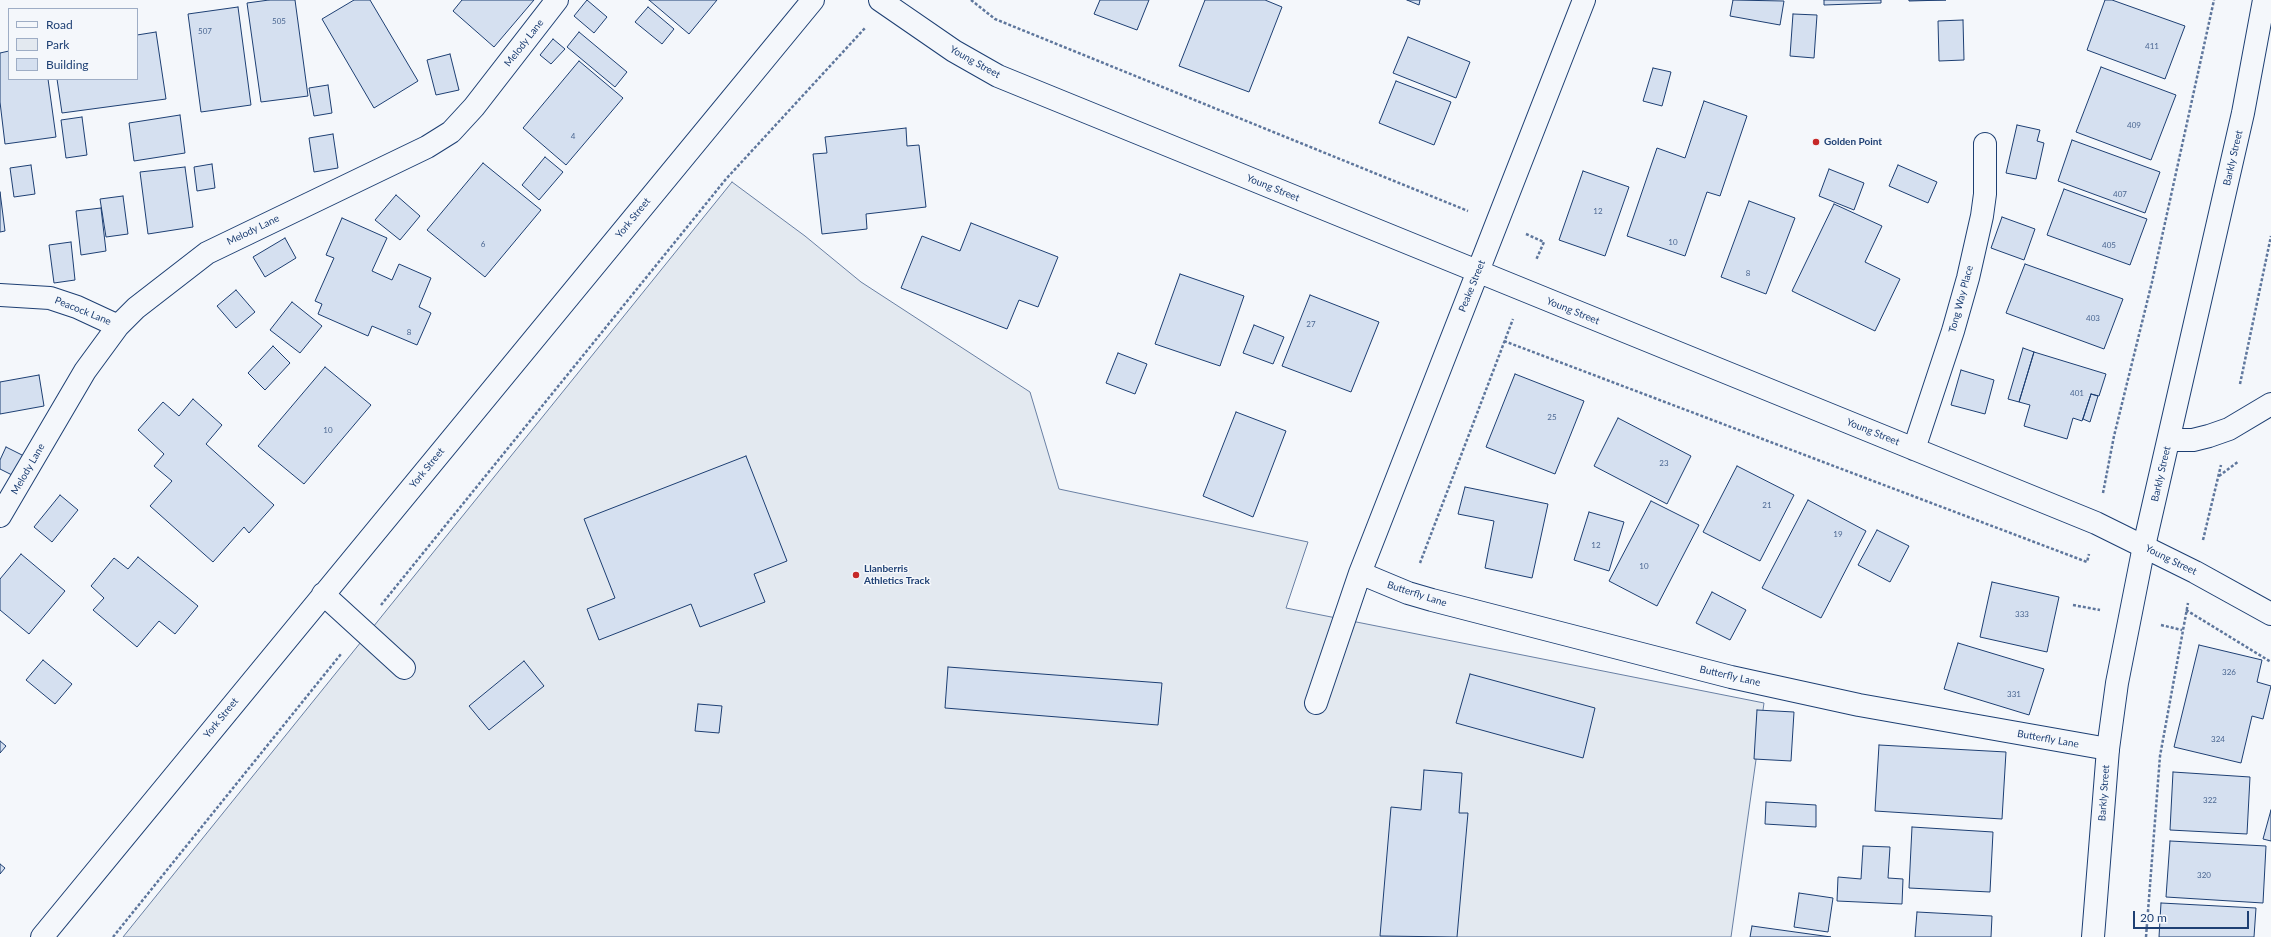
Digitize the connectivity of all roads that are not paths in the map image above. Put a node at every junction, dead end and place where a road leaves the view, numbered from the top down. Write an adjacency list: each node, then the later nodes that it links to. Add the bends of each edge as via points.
1 (558, 0): 9 (street, Melody Lane, via 474,107 450,132 427,147 207,253 159,289)
2 (813, 0): 16 (street, York Street)
3 (880, 0): 7 (street, Young Street, via 941,43 998,76)
4 (1584, 0): 7 (street, Peake Street)
5 (2265, 5): 11 (street, Barkly Street)
6 (1985, 144): 12 (street, Tong Way Place, via 1985,194 1982,216 1964,295)
7 (1478, 271): 12 (street, Young Street); 15 (street, Peake Street)
8 (0, 295): 9 (street, Peacock Lane, via 50,298)
9 (118, 326): 13 (street, Melody Lane, via 85,371)
10 (2271, 404): 11 (street, via 2229,429 2193,440)
11 (2169, 440): 14 (street, Barkly Street)
12 (1914, 449): 14 (street, Young Street, via 2096,523)
13 (0, 516)
14 (2144, 546): 17 (street, Young Street); 20 (street, Barkly Street)
15 (1360, 573): 19 (street, Peake Street); 20 (street, Butterfly Lane, via 1408,593 1663,660 1785,689)
16 (323, 594): 18 (street); 21 (street, York Street)
17 (2271, 614)
18 (404, 668)
19 (1316, 703)
20 (2108, 750): 22 (street, Barkly Street)
21 (42, 937)
22 (2093, 937)

